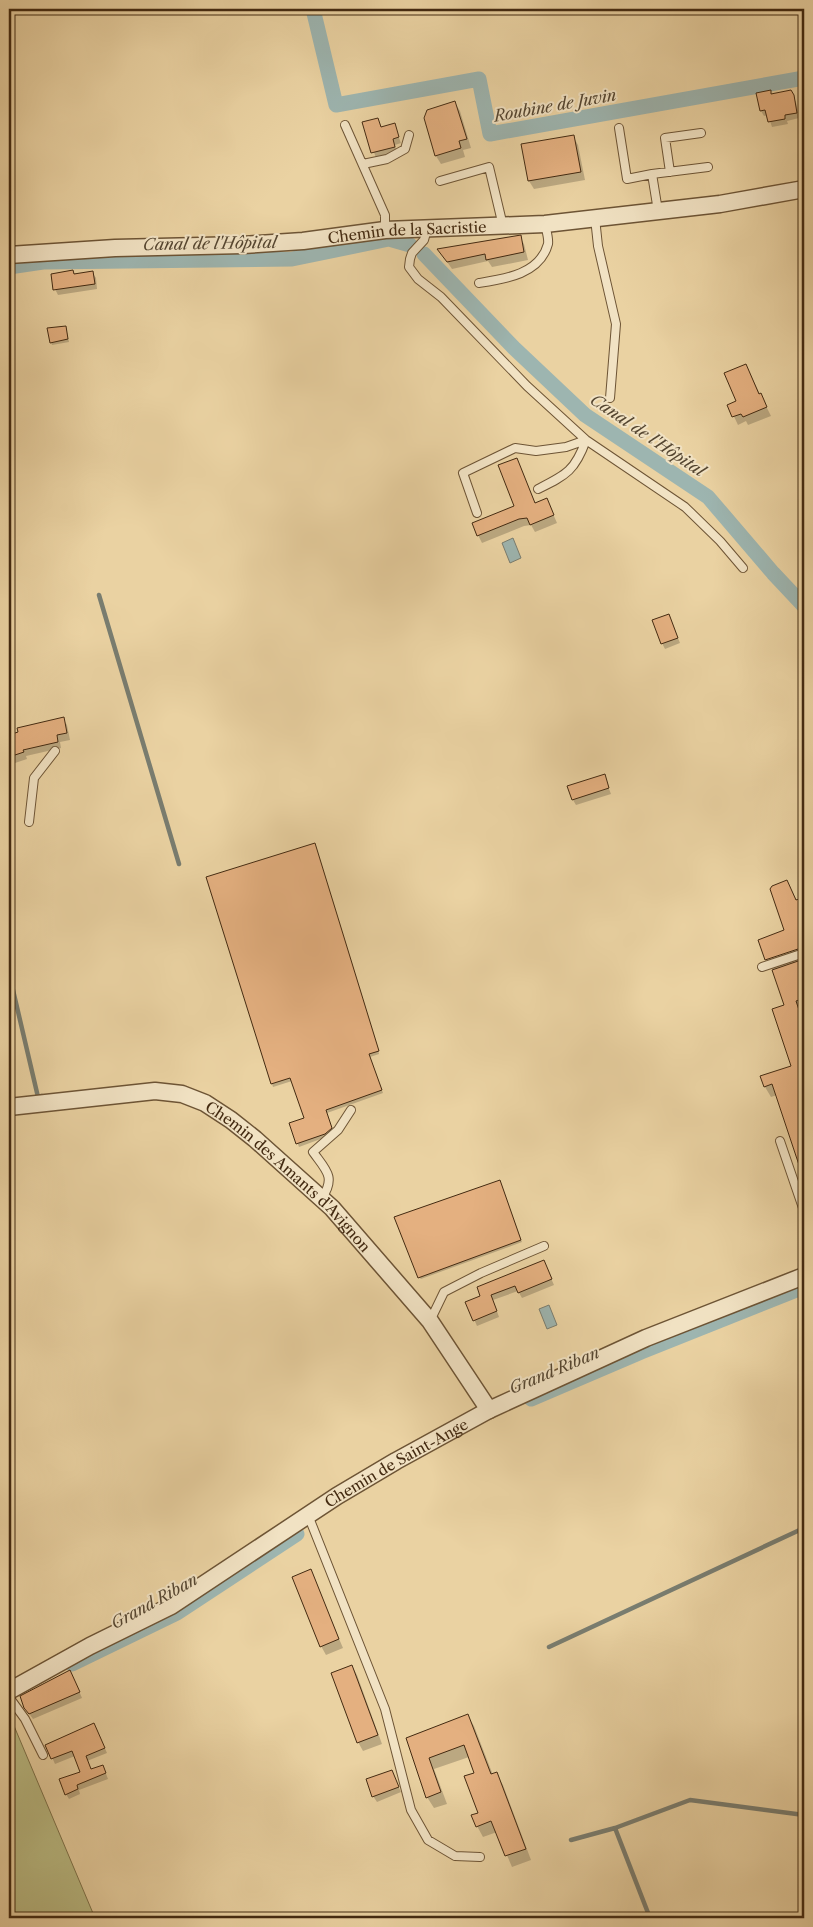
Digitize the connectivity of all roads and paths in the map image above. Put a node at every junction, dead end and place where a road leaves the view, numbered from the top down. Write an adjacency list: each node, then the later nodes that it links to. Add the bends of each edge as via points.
1 (345, 124): 5 (lane)
2 (619, 128): 8 (lane, via 627,178)
3 (701, 133): 7 (lane, via 665,138)
4 (409, 135): 5 (lane, via 405,149 387,159)
5 (362, 164): 16 (lane, via 385,215)
6 (708, 167): 7 (lane)
7 (670, 172): 8 (lane)
8 (652, 174): 11 (lane)
9 (440, 181): 14 (lane, via 489,166)
10 (804, 189): 11 (street, Chemin de la Sacristie)
11 (658, 211): 12 (street, Chemin de la Sacristie)
12 (595, 218): 13 (street, Chemin de la Sacristie); 19 (lane, via 616,324)
13 (545, 224): 14 (street, Chemin de la Sacristie); 18 (lane, via 548,243 535,265 508,278)
14 (503, 226): 15 (street, Chemin de la Sacristie)
15 (427, 229): 16 (street, Chemin de la Sacristie); 20 (lane, via 424,240 410,259 409,267 418,279)
16 (385, 230): 17 (street, Chemin de la Sacristie, via 252,245 106,248)
17 (9, 255)
18 (479, 283)
19 (610, 398)
20 (586, 440): 21 (lane, via 580,456 566,475); 22 (lane, via 566,447 515,448 463,473); 23 (lane, via 685,507)
21 (538, 489)
22 (477, 513)
23 (743, 568)
24 (55, 751): 25 (lane, via 34,778)
25 (29, 822)
26 (804, 953): 27 (lane)
27 (762, 967)
28 (9, 1107): 31 (street, Chemin des Amants d'Avignon, via 155,1091 182,1094 205,1103 231,1120)
29 (351, 1110): 31 (lane, via 338,1130 313,1152 329,1173 329,1188)
30 (780, 1141): 32 (lane)
31 (322, 1198): 35 (street, Chemin des Amants d'Avignon)
32 (804, 1211)
33 (544, 1246): 35 (lane, via 444,1292)
34 (804, 1276): 36 (street, Chemin de Saint-Ange, via 646,1338)
35 (430, 1321): 36 (street, Chemin des Amants d'Avignon)
36 (489, 1410): 37 (street, Chemin de Saint-Ange, via 396,1461)
37 (308, 1516): 38 (street, Chemin de Saint-Ange, via 171,1606); 41 (lane, via 385,1709 411,1810 428,1840 455,1856)
38 (9, 1691)
39 (9, 1697): 40 (lane, via 25,1719)
40 (43, 1755)
41 (480, 1857)

